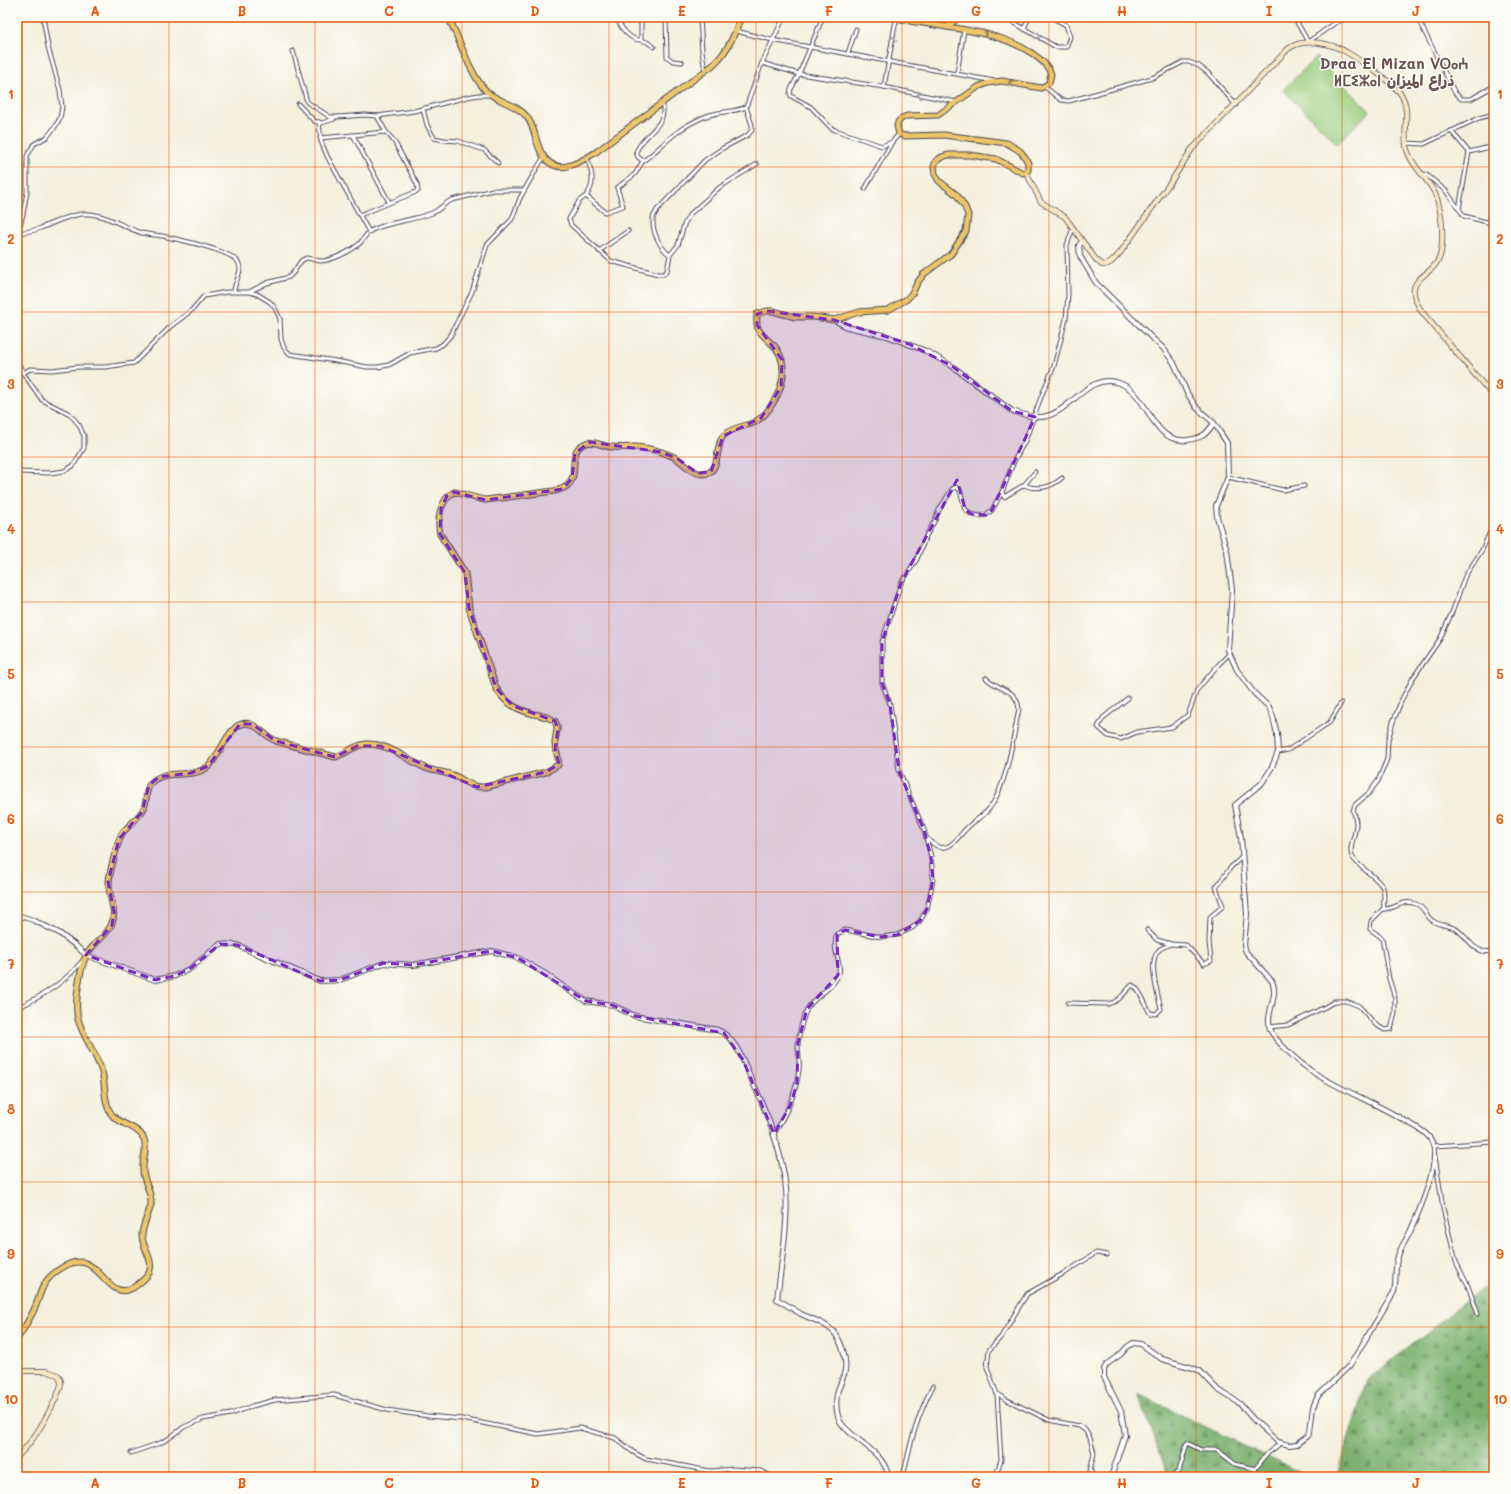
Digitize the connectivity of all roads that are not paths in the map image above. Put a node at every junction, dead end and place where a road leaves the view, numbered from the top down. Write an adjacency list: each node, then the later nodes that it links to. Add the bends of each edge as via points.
1 (43, 17): 77 (street, via 62,107 55,127 34,144 27,156 27,192)
2 (448, 17): 40 (main road, via 479,82)
3 (617, 17): 23 (street, via 630,36)
4 (641, 17): 23 (street)
5 (666, 17): 31 (street, via 667,57)
6 (700, 17): 33 (street)
7 (741, 17): 22 (main road)
8 (784, 17): 24 (street)
9 (823, 17): 27 (street)
10 (897, 17): 18 (main road); 30 (street, one-way to 10)
11 (960, 17): 18 (main road)
12 (1004, 17): 19 (street)
13 (1029, 17): 19 (street)
14 (1050, 17): 19 (street, one-way to 14, via 1056,47 1066,47 1070,37 1066,25)
15 (1294, 17): 25 (street)
16 (1350, 17): 25 (street, via 1335,23)
17 (1418, 17): 37 (street, via 1455,93 1461,99 1471,99)
18 (946, 27): 21 (main road)
19 (1024, 29)
20 (856, 30): 29 (street)
21 (964, 30): 34 (street); 39 (main road, one-way to 39, via 1004,38 1025,48 1046,64 1051,74)
22 (736, 31): 24 (street); 33 (main road, via 724,54)
23 (641, 40): 26 (street)
24 (772, 40): 27 (street); 32 (street)
25 (1308, 42): 44 (main road, via 1288,50); 57 (main road, via 1341,49 1400,92 1406,109)
26 (654, 47)
27 (810, 47): 29 (street); 35 (street)
28 (292, 51): 49 (street, via 307,102 330,117)
29 (848, 53): 30 (street)
30 (889, 61): 34 (street); 38 (street)
31 (682, 62)
32 (762, 63): 35 (street); 45 (street)
33 (705, 71): 42 (main road)
34 (957, 73): 36 (street)
35 (799, 74): 38 (street); 56 (street, via 790,91 791,96 811,107 831,128 882,146)
36 (995, 81): 39 (main road, one-way to 36, via 1034,88); 41 (main road, via 978,87)
37 (1494, 86)
38 (884, 87): 41 (street, one-way to 38)
39 (1045, 87): 44 (street, via 1061,100 1069,101 1152,78 1183,62 1190,62 1208,73)
40 (492, 96): 46 (street, via 467,97); 60 (main road, via 528,118)
41 (956, 102): 53 (main road, via 938,115 902,118 897,126)
42 (662, 103): 61 (main road); 62 (street, via 664,108 661,121 636,152)
43 (298, 104): 50 (street, via 314,121)
44 (1236, 105): 78 (main road, via 1192,149 1111,263 1104,266 1100,264)
45 (746, 107): 62 (street, via 703,117 678,131); 80 (street, via 752,125 748,135 705,160 657,210 653,218 654,231)
46 (423, 109): 48 (street); 63 (street, via 434,138 458,141 484,150)
47 (1494, 114): 51 (street)
48 (377, 116): 49 (street); 52 (street)
49 (338, 117): 50 (street)
50 (319, 122): 55 (street)
51 (1451, 131): 57 (street, via 1424,144); 59 (street)
52 (386, 132): 54 (street); 70 (street, via 394,141 417,184 418,191)
53 (899, 134): 56 (street); 65 (main road, via 944,135 1007,143 1020,151 1025,158 1028,163)
54 (353, 135): 55 (street); 70 (street)
55 (320, 138): 72 (street, via 327,156)
56 (892, 142): 67 (street)
57 (1406, 143): 66 (main road, via 1409,156)
58 (1494, 146): 59 (street)
59 (1469, 152): 71 (street)
60 (544, 157): 61 (main road, via 551,163 563,167 576,165); 68 (street)
61 (587, 158): 69 (street, via 593,183)
62 (643, 161): 69 (street, via 635,174 617,188 623,206 605,212)
63 (498, 163)
64 (757, 164): 80 (street, via 720,187 690,215 678,244)
65 (1026, 172): 74 (main road, via 1041,202 1065,217); 83 (main road, via 1020,172 996,159 970,155 948,155 936,161 935,174 939,181 957,195 966,207 966,231 950,254 924,274 913,292 898,305 888,310 859,312)
66 (1420, 172): 71 (street, via 1446,191); 86 (main road, via 1437,196 1441,244 1435,265 1419,278 1415,285 1414,298 1422,312)
67 (865, 189)
68 (524, 190): 76 (street, via 493,190 465,196 446,202 433,213 387,224); 82 (street, via 512,219 487,245 472,292 451,336 436,348 410,353 389,365 378,367 290,354 284,348 281,339 280,319 275,308 270,302)
69 (586, 196): 79 (street, via 579,201 569,220 571,225)
70 (389, 202): 72 (street)
71 (1459, 209): 73 (street, via 1464,216)
72 (360, 215): 76 (street)
73 (1494, 224)
74 (1073, 228): 78 (main road); 87 (street, via 1067,245 1066,319 1054,366)
75 (628, 231): 79 (street)
76 (369, 232): 82 (street, via 352,250 332,259 320,261 306,258 289,277 267,283)
77 (17, 235): 81 (street, via 69,216 104,216 143,233 167,237 233,257 240,266)
78 (1082, 242): 88 (street, via 1079,245 1080,256 1096,283 1163,348 1174,363 1187,393 1197,408)
79 (599, 251): 80 (street, via 611,261 658,274 667,271)
80 (670, 255)
81 (234, 291): 82 (street); 85 (street, via 204,296 134,363 52,370 27,369)
82 (249, 292)
83 (834, 320): 87 (street, via 847,327 887,336 926,351 952,366 1012,411); 109 (main road, via 795,317 773,311 757,314 758,330 772,343 782,360 781,387 771,407 761,418 723,436 714,468 710,472 697,473 678,459 661,452 590,442 579,447 575,453 572,478 563,489 486,500 454,492 447,496 441,508 438,527 466,573 469,608 496,688 501,697 513,706 555,721 558,729 555,749 559,762 554,769 486,787 477,787 454,775 417,764 380,746 365,744 335,757 276,741 252,724 240,724 228,736 208,766 191,773 159,777 149,785 142,812 119,839 108,882 114,912 112,925)
84 (17, 360): 85 (street)
85 (23, 373): 89 (street, via 42,400 70,414 79,425 84,436 84,448 73,466 64,471 50,474)
86 (1494, 397)
87 (1035, 417): 88 (street, via 1055,413 1088,388 1108,381 1130,388 1141,400 1161,432 1171,438 1182,440 1206,435); 95 (street)
88 (1214, 423): 91 (street, via 1227,443)
89 (17, 472)
90 (1035, 472): 93 (street)
91 (1228, 477): 94 (street, via 1282,490); 97 (street, via 1216,506 1227,551 1232,590 1228,650)
92 (1062, 478): 93 (street, via 1050,487)
93 (1024, 485): 95 (street, via 1004,497)
94 (1304, 486)
95 (1002, 492): 102 (street, via 992,510 986,515 979,516 971,514 966,509 960,490 956,487 952,489 939,510 917,558 901,583 882,642 882,684 890,704 899,771)
96 (1494, 522): 104 (street, via 1482,550 1465,576 1440,639 1412,678 1402,699 1388,740 1387,759 1378,781 1369,794 1355,805 1353,811 1356,816 1356,830 1351,852 1353,858 1383,888)
97 (1230, 653): 99 (street, via 1197,690 1188,715 1172,727 1137,732 1121,739 1108,736 1098,727 1103,718); 101 (street, via 1237,670 1268,707 1273,717 1278,734)
98 (986, 678): 102 (street, via 1015,696 1019,709 997,796 988,810 952,844 945,848 939,847)
99 (1128, 698)
100 (1341, 703): 101 (street, via 1330,722 1288,750)
101 (1278, 752): 103 (street, via 1262,783 1235,805)
102 (926, 838): 113 (street, via 933,880 927,909 920,921 897,936 881,937 845,930 837,934 835,948 840,968 838,975 834,983 808,1009 798,1043 797,1084 790,1106)
103 (1242, 857): 107 (street, via 1216,887 1223,906 1210,917 1211,961 1204,964 1186,946); 112 (street, via 1247,914 1244,945 1246,952 1274,985)
104 (1384, 908): 108 (street, via 1392,908 1403,903 1417,904 1432,921 1458,930 1481,951); 112 (street, via 1371,922 1370,929 1382,938 1395,998 1391,1029 1385,1030 1376,1025 1359,1006 1346,1001 1335,1001 1288,1025)
105 (17, 915): 109 (street, via 59,933 75,945)
106 (1147, 930): 107 (street, via 1157,940)
107 (1171, 944): 110 (street, via 1159,950 1153,961 1161,1009 1156,1014 1150,1013 1140,993 1132,985 1114,1003)
108 (1494, 952)
109 (85, 957): 111 (street, via 70,976); 113 (street, via 156,980 175,976 190,968 220,944 237,945 320,981 340,980 384,963 413,965 492,951 518,958 586,1001 612,1005 636,1016 724,1033 730,1038 743,1060); 118 (main road, via 77,1002 78,1020 101,1070 107,1106 116,1119 140,1134 146,1146 142,1169 151,1198 142,1235 150,1268 143,1281 133,1288 119,1290 113,1288 91,1265 84,1262 69,1264 44,1282 32,1313)
110 (1068, 1003)
111 (17, 1008)
112 (1269, 1027): 115 (street, via 1282,1047 1315,1074 1405,1120 1428,1136)
113 (774, 1134): 128 (street, via 786,1190 777,1299 833,1331 841,1344 845,1364 845,1372 838,1391 837,1410 841,1423 880,1458)
114 (1494, 1142): 115 (street)
115 (1434, 1149): 117 (street, via 1443,1208 1456,1262); 124 (street, via 1434,1165 1423,1199 1397,1258 1394,1292 1350,1365 1318,1396 1313,1407 1308,1436 1297,1444)
116 (1107, 1255): 123 (street, via 1096,1253 1027,1294 1001,1337 989,1350 987,1367)
117 (1478, 1314)
118 (20, 1334): 119 (main road); 120 (main road)
119 (17, 1339)
120 (17, 1343)
121 (18, 1371): 126 (main road, via 46,1370 58,1375 62,1382 39,1430)
122 (933, 1386): 129 (street, via 915,1425)
123 (997, 1394): 130 (street, via 1001,1460); 131 (street, via 1049,1420 1079,1426 1085,1430 1094,1453 1090,1471)
124 (1281, 1443): 132 (street, via 1239,1403 1217,1389 1200,1371 1162,1358 1141,1344 1133,1343 1104,1369 1104,1377 1121,1411 1125,1435); 133 (street, via 1268,1453 1255,1469 1235,1464 1217,1450 1201,1450 1187,1443 1179,1471)
125 (131, 1453): 127 (street, via 160,1443 184,1427 203,1419 231,1414 275,1400 334,1395 387,1410 462,1419 538,1434 580,1428 615,1438 646,1459 710,1471 761,1471)
126 (17, 1457)
127 (773, 1477)
128 (888, 1477)
129 (903, 1477)
130 (995, 1477)
131 (1095, 1477)
132 (1110, 1477)
133 (1172, 1477)

